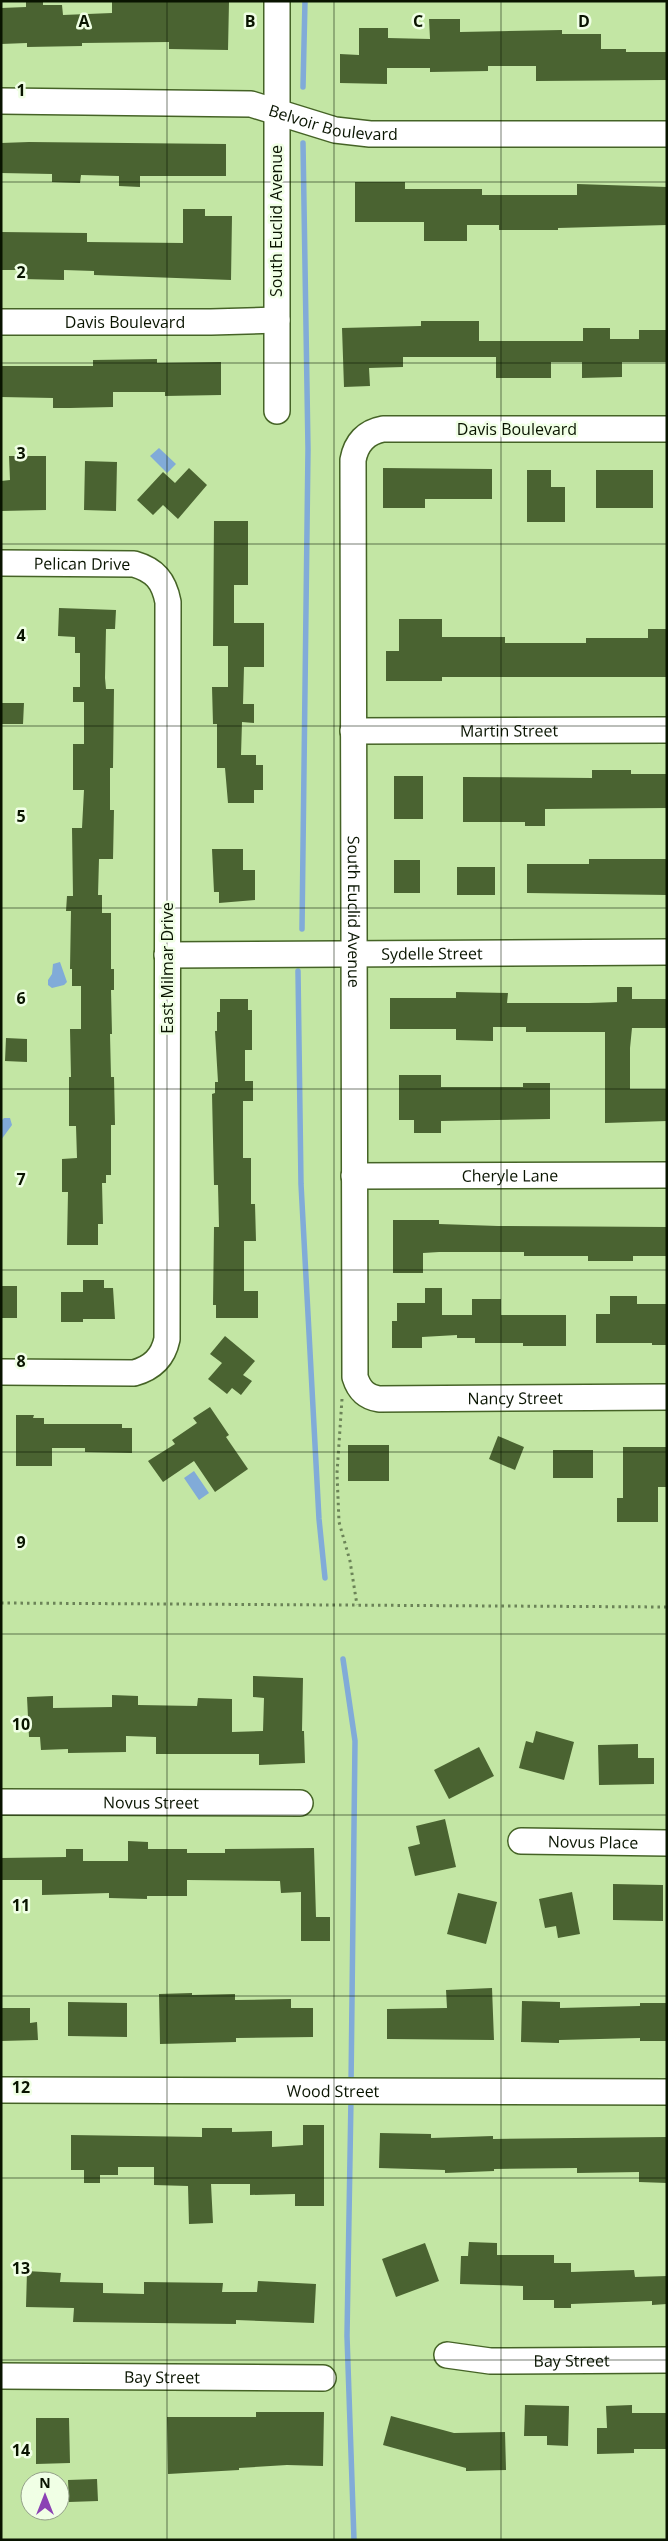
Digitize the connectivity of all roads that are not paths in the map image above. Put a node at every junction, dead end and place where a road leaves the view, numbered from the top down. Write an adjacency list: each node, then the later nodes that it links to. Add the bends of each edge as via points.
1 (277, 1): 3 (street, South Euclid Avenue)
2 (1, 101): 3 (street, Belvoir Boulevard, via 231,102)
3 (276, 110): 4 (street, Belvoir Boulevard, via 335,130 370,134); 5 (street, South Euclid Avenue)
4 (667, 134)
5 (277, 320): 6 (street, Davis Boulevard); 7 (street, South Euclid Avenue)
6 (1, 322)
7 (277, 411)
8 (667, 429): 9 (street, Davis Boulevard, via 384,429)
9 (368, 434): 13 (street, South Euclid Avenue, via 360,441 353,460)
10 (1, 563): 11 (street, Pelican Drive, via 134,564)
11 (159, 577): 16 (street, East Milmar Drive, via 168,602)
12 (667, 730): 13 (street, Martin Street)
13 (352, 731): 15 (street, South Euclid Avenue)
14 (667, 952): 15 (street, Sydelle Street)
15 (353, 954): 16 (street, Sydelle Street); 18 (street, South Euclid Avenue)
16 (167, 955): 19 (street, East Milmar Drive, via 167,1339 158,1359 134,1373)
17 (667, 1175): 18 (street, Cheryle Lane)
18 (354, 1176): 20 (street, South Euclid Avenue)
19 (1, 1372)
20 (359, 1385): 21 (street, Nancy Street, via 379,1399)
21 (667, 1397)
22 (1, 1802): 23 (street, Novus Street)
23 (300, 1803)
24 (521, 1841): 25 (street, Novus Place)
25 (667, 1843)
26 (1, 2090): 27 (street, Wood Street)
27 (667, 2092)
28 (447, 2354): 29 (street, Bay Street, via 490,2361)
29 (667, 2360)
30 (1, 2376): 31 (street, Bay Street)
31 (323, 2378)

